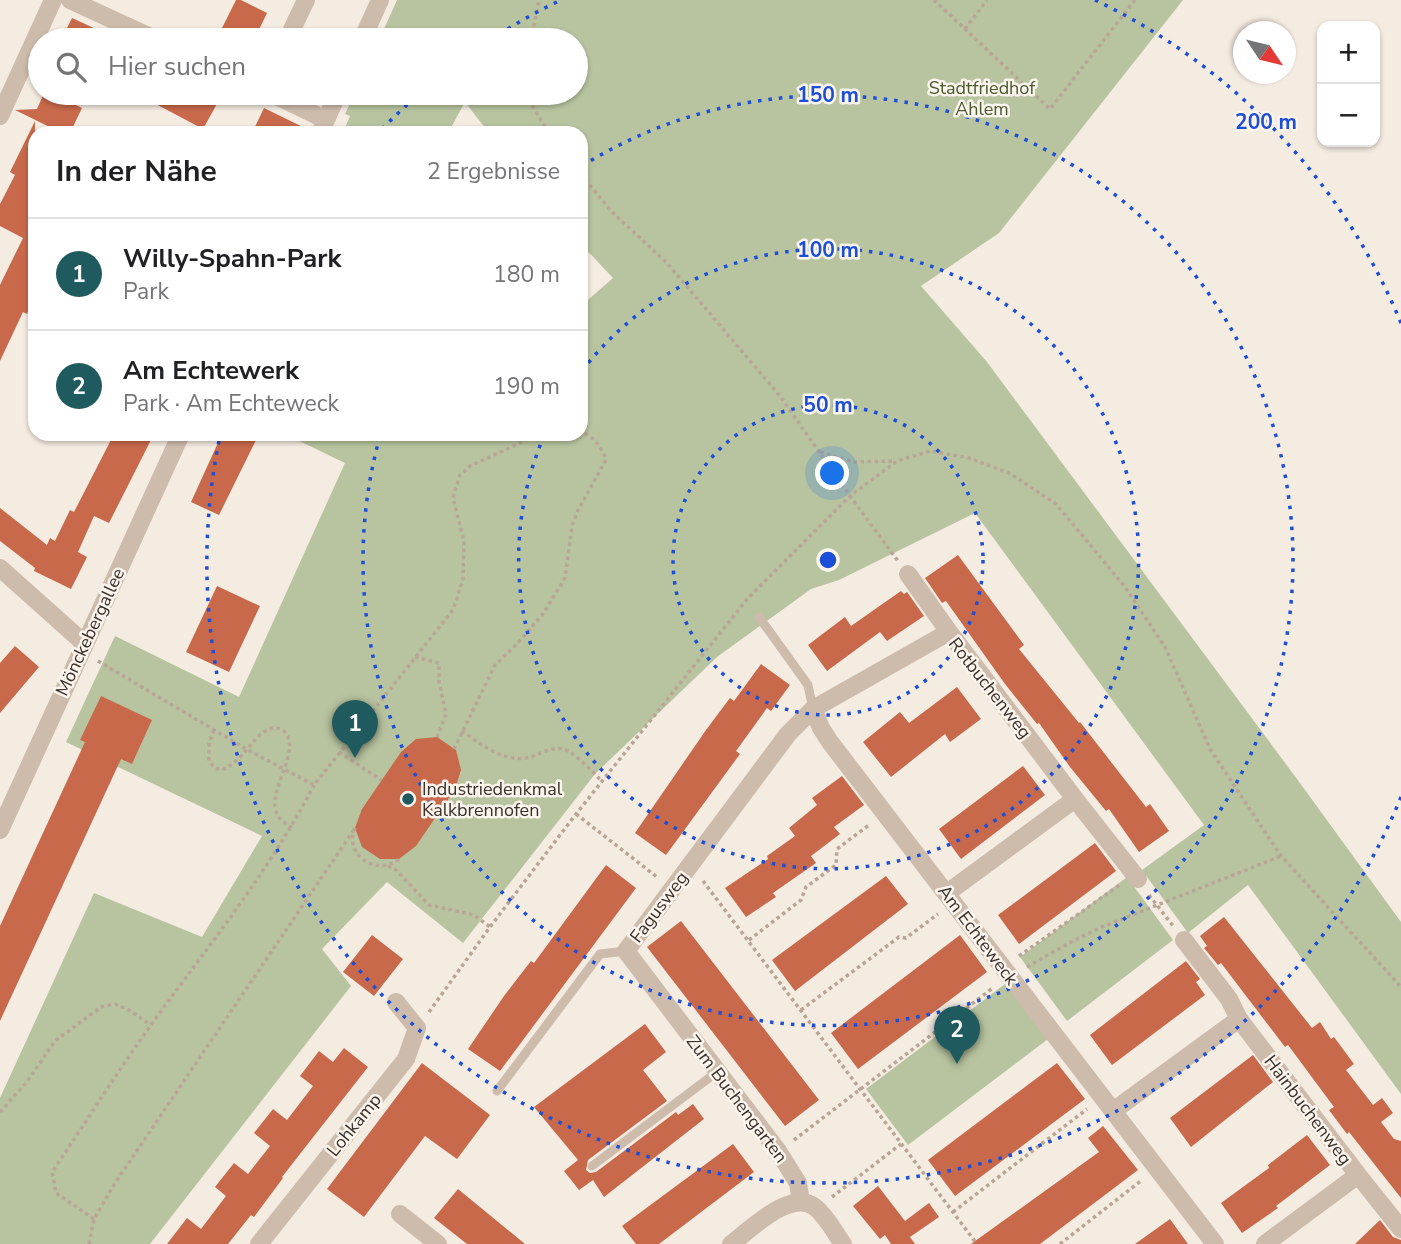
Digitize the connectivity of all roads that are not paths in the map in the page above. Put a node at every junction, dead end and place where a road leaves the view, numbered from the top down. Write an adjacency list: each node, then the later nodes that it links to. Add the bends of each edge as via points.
1 (53, 0): 5 (street)
2 (70, 0): 6 (street)
3 (306, 0): 7 (street)
4 (380, 0): 8 (street)
5 (40, 28)
6 (131, 28)
7 (293, 28)
8 (367, 28)
9 (28, 55): 12 (street)
10 (289, 105): 13 (street)
11 (333, 105): 13 (street)
12 (0, 116)
13 (323, 126)
14 (178, 441): 19 (street, Mönckebergallee)
15 (0, 568): 19 (street)
16 (908, 575): 18 (street)
17 (759, 617): 20 (lane, Am Echteweck, via 808,685)
18 (950, 632): 20 (street, Rotbuchenweg); 21 (street, Rotbuchenweg)
19 (83, 647): 22 (street, Mönckebergallee)
20 (813, 709): 24 (street, Am Echteweck, via 821,728); 26 (street, Fagusweg, via 788,734)
21 (1075, 799): 23 (street, Rotbuchenweg); 24 (street)
22 (0, 830)
23 (1136, 877)
24 (951, 898): 31 (street, Am Echteweck)
25 (1184, 940): 28 (street, Hainbuchenweg)
26 (626, 951): 29 (street, Zum Buchengarten); 30 (lane, Fagusweg, via 600,954)
27 (396, 1002): 37 (street, Lohkamp, via 417,1028 406,1059)
28 (1239, 1019): 31 (street); 33 (street, Hainbuchenweg)
29 (717, 1072): 32 (lane); 34 (street, Zum Buchengarten, via 778,1151)
30 (497, 1091)
31 (1107, 1104): 41 (street, Am Echteweck)
32 (592, 1166)
33 (1358, 1175): 36 (street); 42 (street, Hainbuchenweg)
34 (809, 1205): 39 (street, via 788,1203); 40 (street, Zum Buchengarten)
35 (400, 1214): 38 (street)
36 (1401, 1229)
37 (259, 1244)
38 (438, 1244)
39 (731, 1244)
40 (843, 1244)
41 (1215, 1244)
42 (1265, 1244)

